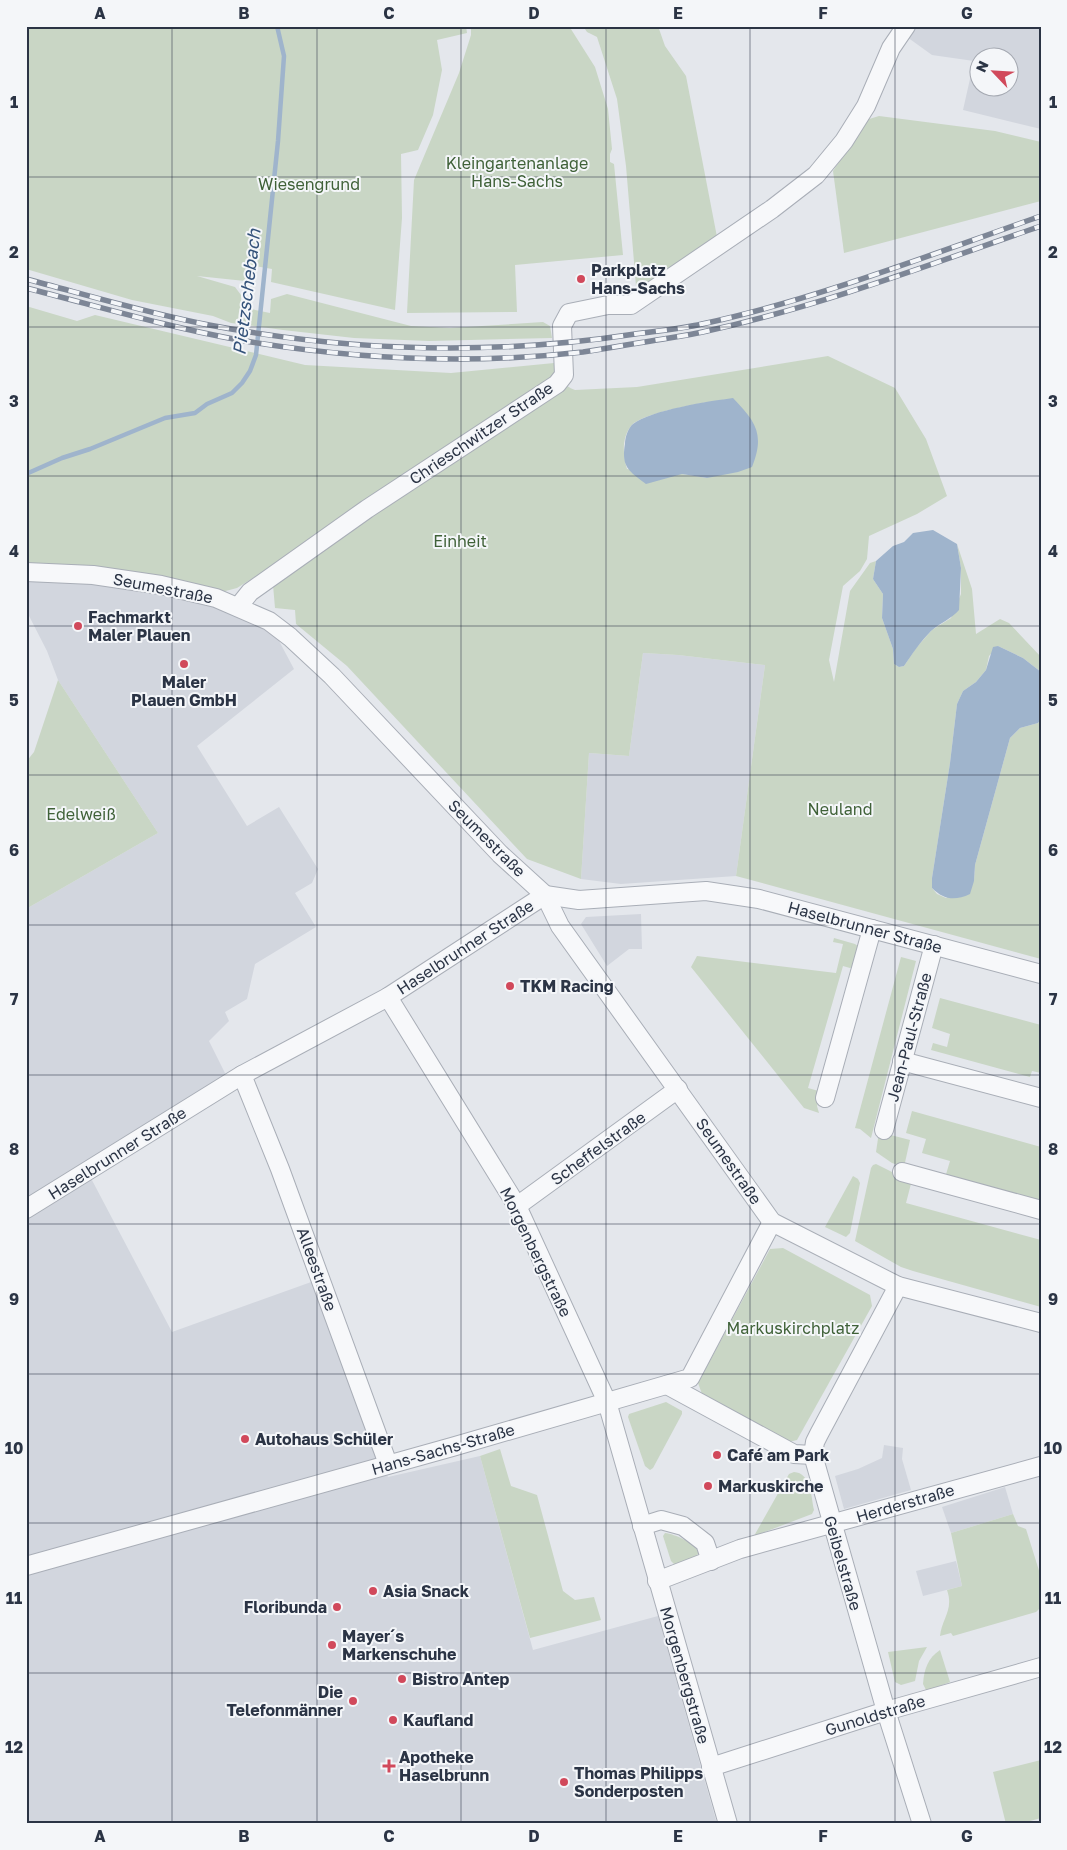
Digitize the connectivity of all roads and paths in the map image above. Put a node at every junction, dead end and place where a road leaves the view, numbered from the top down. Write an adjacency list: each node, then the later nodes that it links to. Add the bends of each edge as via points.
1 (906, 26): 3 (street, Chrieschwitzer Straße, via 891,48 866,106 844,141 816,175 772,209 631,305 608,305 569,313 562,326 564,375 557,384 367,509 250,592)
2 (26, 572): 3 (street, Seumestraße, via 137,581 216,598)
3 (238, 607): 4 (street, Seumestraße, via 269,621 332,676 500,854)
4 (544, 895): 5 (street, Haselbrunner Straße, via 579,900 706,891 759,899); 8 (street, Haselbrunner Straße); 11 (street, Seumestraße, via 560,926)
5 (872, 929): 6 (street, Haselbrunner Straße); 12 (street)
6 (934, 945): 7 (street, Haselbrunner Straße); 9 (street, Jean-Paul-Straße)
7 (1041, 974)
8 (388, 997): 10 (street, Haselbrunner Straße); 16 (street, Morgenbergstraße)
9 (902, 1061): 13 (street); 14 (street, Jean-Paul-Straße)
10 (242, 1075): 17 (street, Haselbrunner Straße); 25 (street, Alleestraße, via 280,1169)
11 (678, 1089): 16 (street, Scheffelstraße); 19 (street, Seumestraße)
12 (825, 1098)
13 (1041, 1098)
14 (884, 1130)
15 (902, 1172): 18 (street)
16 (517, 1206): 23 (street, Morgenbergstraße)
17 (26, 1209)
18 (1041, 1210)
19 (772, 1222): 20 (street, Seumestraße); 22 (street, Hans-Sachs-Straße, via 690,1378)
20 (898, 1286): 21 (street, Seumestraße); 24 (street, via 815,1442)
21 (1041, 1322)
22 (667, 1385): 23 (street, Hans-Sachs-Straße); 24 (street, via 794,1454)
23 (607, 1402): 25 (street, Hans-Sachs-Straße); 28 (street, Morgenbergstraße)
24 (813, 1455): 27 (street, Geibelstraße)
25 (388, 1464): 30 (street, Hans-Sachs-Straße)
26 (1041, 1466): 27 (street, Herderstraße)
27 (832, 1524): 29 (street, Herderstraße); 33 (street, Geibelstraße)
28 (642, 1526): 29 (street, via 660,1520 683,1526 705,1544); 31 (street, Morgenbergstraße)
29 (710, 1561): 31 (street, Herderstraße)
30 (26, 1566)
31 (657, 1581): 34 (street, Morgenbergstraße)
32 (1041, 1667): 33 (street, Gunoldstraße)
33 (886, 1711): 34 (street, Gunoldstraße); 36 (street, Geibelstraße)
34 (711, 1767): 35 (street, Morgenbergstraße)
35 (728, 1824)
36 (922, 1824)

